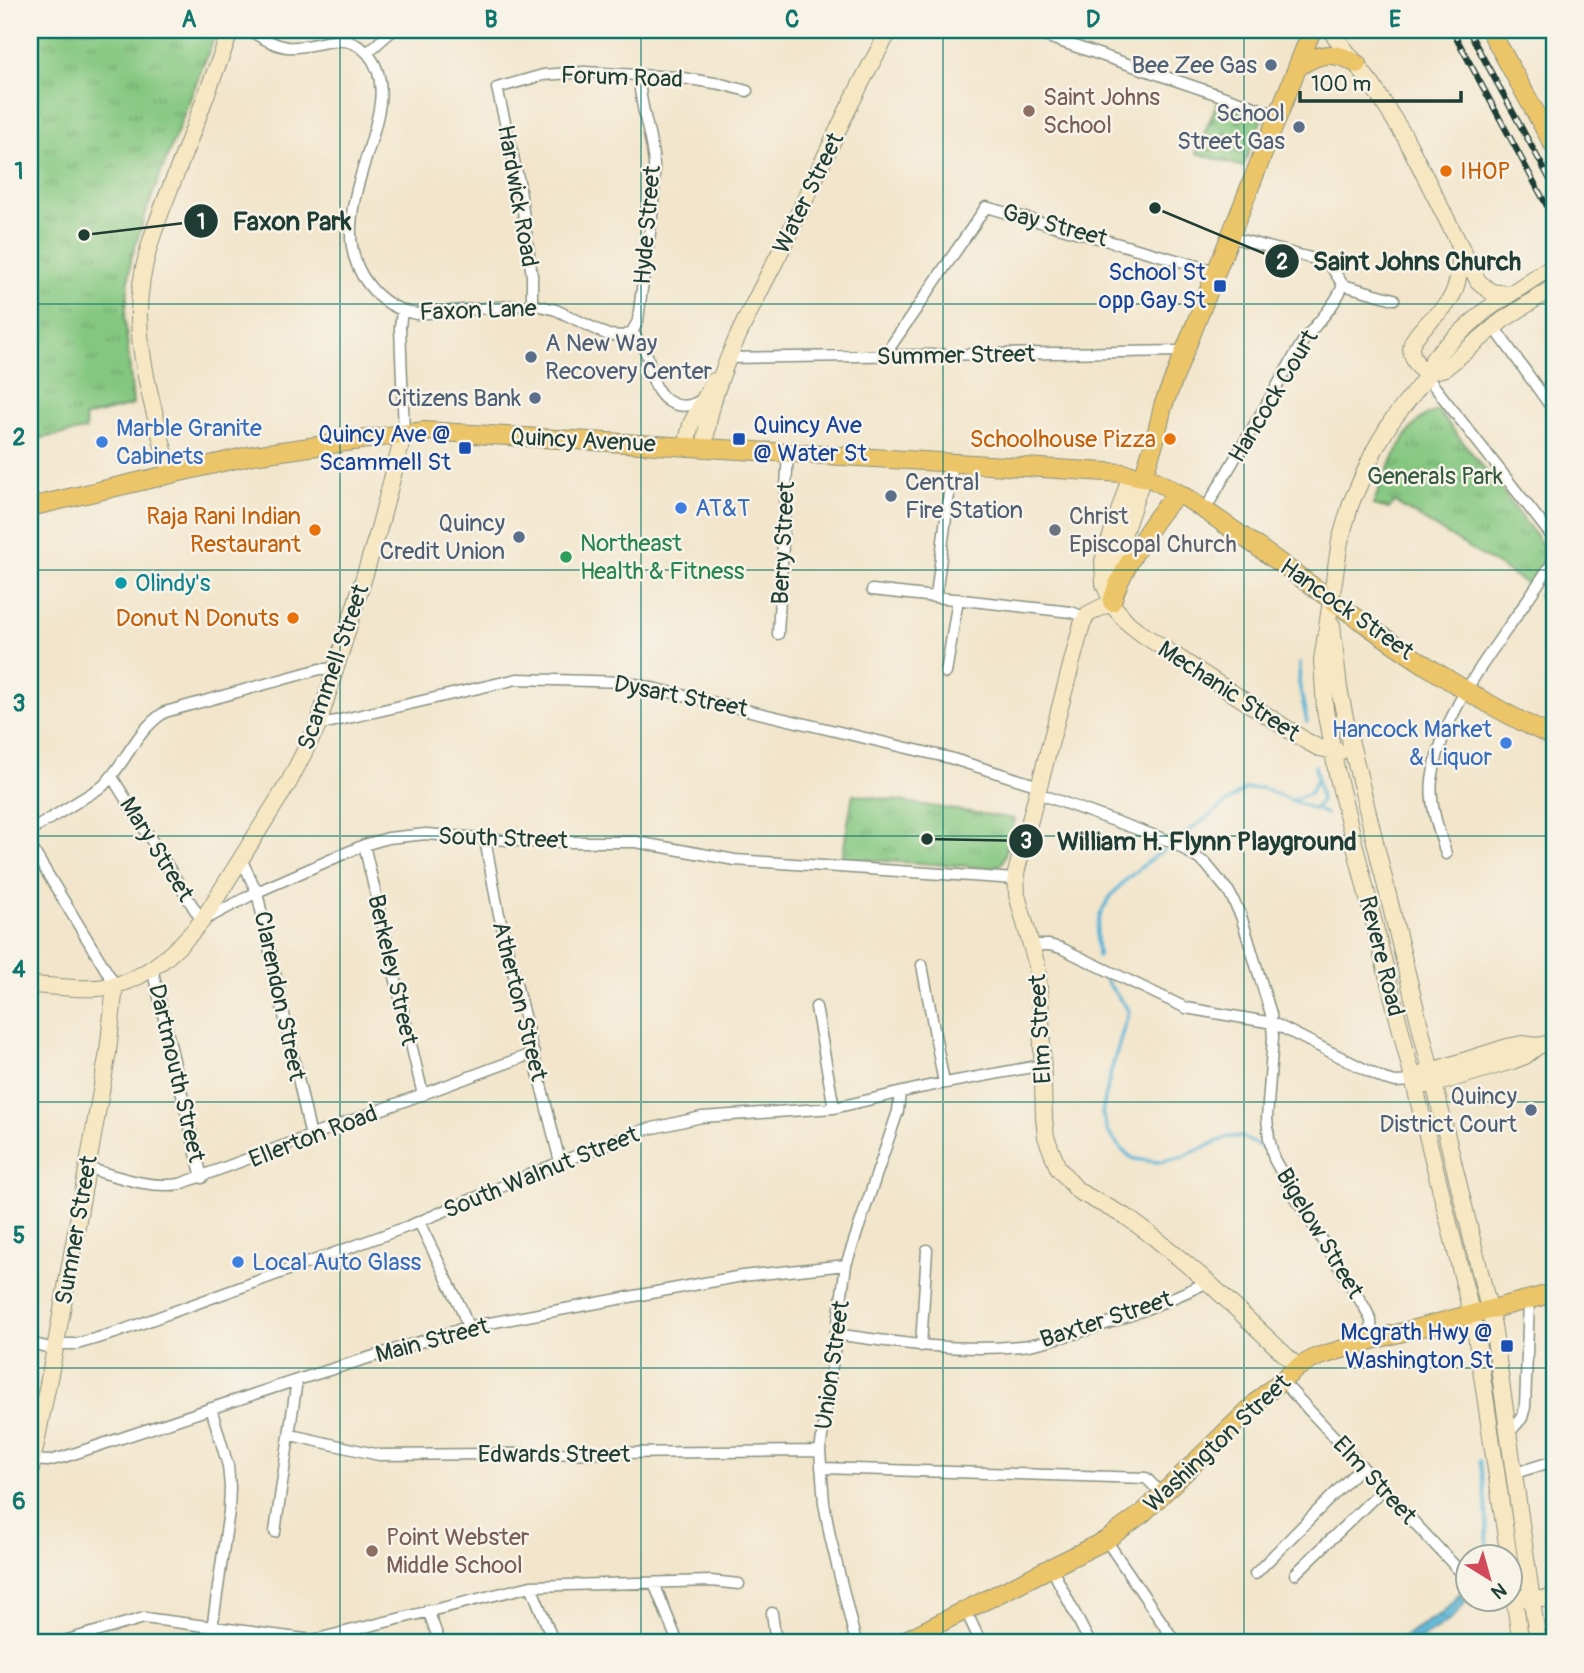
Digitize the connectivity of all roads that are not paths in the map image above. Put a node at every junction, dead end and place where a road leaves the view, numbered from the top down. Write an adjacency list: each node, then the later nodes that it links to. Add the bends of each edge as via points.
1 (232, 30): 40 (street, via 156,224 141,286 142,349)
2 (248, 30): 9 (street, via 283,46 339,40)
3 (393, 30): 9 (street)
4 (890, 30): 31 (street, Water Street, via 860,83)
5 (1027, 30): 15 (street)
6 (1312, 30): 11 (main road)
7 (1330, 30): 10 (street)
8 (1490, 30): 16 (main road)
9 (367, 53): 26 (street, Faxon Lane, via 376,70 380,96 352,212 350,245 353,260 369,286)
10 (1357, 64): 11 (main road, via 1343,56 1324,54); 18 (street, via 1405,136)
11 (1297, 68): 15 (main road)
12 (639, 75): 13 (street, Forum Road, via 553,74); 14 (street, Forum Road, via 705,81); 28 (street, Hyde Street, via 654,178 638,321)
13 (497, 88): 25 (street, Hardwick Road, via 519,182)
14 (747, 91)
15 (1278, 115): 17 (main road)
16 (1554, 146)
17 (1230, 237): 20 (main road); 21 (street, via 1322,261)
18 (1458, 245): 23 (street, via 1485,288); 32 (street, via 1454,292 1412,342 1414,360)
19 (1554, 265): 23 (street)
20 (1216, 271): 29 (main road); 30 (street, Gay Street, via 986,206)
21 (1343, 285): 24 (street); 44 (street, Hancock Court, via 1302,344)
22 (1554, 288): 27 (street)
23 (1508, 294): 32 (street, via 1440,351)
24 (1394, 299)
25 (532, 304): 26 (street, Faxon Lane, via 424,314); 28 (street, Faxon Lane, via 556,310 608,335)
26 (402, 311): 35 (street)
27 (1494, 327): 32 (street, via 1445,368); 34 (street)
28 (632, 332): 33 (street, via 647,355 656,388 667,400 682,407)
29 (1184, 351): 30 (street, Summer Street); 41 (main road, via 1155,440)
30 (884, 356): 31 (street, Summer Street)
31 (729, 358): 33 (street, Water Street); 37 (street, Water Street, via 708,420)
32 (1429, 374): 45 (street); 49 (street, via 1391,422 1363,475 1343,532)
33 (702, 399): 36 (street, Water Street)
34 (1554, 411)
35 (404, 433): 36 (main road, Quincy Avenue); 40 (main road, Quincy Avenue, via 264,453); 54 (street, Scammell Street)
36 (686, 446): 37 (main road, Quincy Avenue)
37 (705, 447): 38 (main road, Quincy Avenue)
38 (788, 452): 39 (main road, Quincy Avenue); 53 (street, Berry Street)
39 (953, 462): 41 (main road, Quincy Avenue); 48 (street)
40 (170, 474): 43 (main road, Quincy Avenue)
41 (1137, 475): 42 (main road, Hancock Street); 51 (street, via 1116,559)
42 (1180, 494): 44 (main road, Hancock Street); 51 (main road, via 1128,564)
43 (30, 507)
44 (1205, 510): 49 (main road, Hancock Street)
45 (1554, 539)
46 (1554, 560): 56 (street)
47 (872, 590): 48 (street)
48 (936, 596): 50 (street)
49 (1330, 598): 56 (main road, Hancock Street); 59 (street, Revere Road, via 1322,671); 62 (street, Revere Road, via 1339,688)
50 (958, 599): 52 (street); 55 (street)
51 (1112, 602): 52 (street); 59 (street, Mechanic Street, via 1122,618 1142,634 1306,741)
52 (1085, 617): 61 (street, Elm Street)
53 (778, 634)
54 (335, 669): 57 (street, Scammell Street); 60 (street, via 320,669 164,712 139,735)
55 (946, 673)
56 (1465, 689): 58 (main road, Hancock Street); 67 (street, via 1451,717 1432,782)
57 (318, 725): 61 (street, Dysart Street, via 517,679 626,682 950,758); 68 (street, Scammell Street)
58 (1554, 737)
59 (1332, 750): 62 (street, via 1346,757); 83 (street, Revere Road)
60 (112, 777): 63 (street); 71 (street, Mary Street)
61 (1038, 790): 69 (street, Elm Street); 78 (street, Bigelow Street, via 1175,843 1212,871 1238,908)
62 (1367, 806): 82 (street, Revere Road)
63 (30, 831)
64 (485, 839): 66 (street, South Street, via 426,834); 69 (street, South Street, via 636,842 735,860); 80 (street, Atherton Street)
65 (30, 845): 76 (street)
66 (363, 845): 70 (street, South Street); 86 (street, Berkeley Street)
67 (1446, 854)
68 (241, 859): 70 (street, Clarendon Street); 71 (street, Scammell Street)
69 (1015, 879): 72 (street, Elm Street)
70 (257, 892): 71 (street, South Street); 88 (street, Clarendon Street)
71 (201, 921): 74 (street, South Street)
72 (1033, 945): 78 (street, via 1061,948 1186,1008); 81 (street, Elm Street)
73 (922, 965): 84 (street)
74 (152, 968): 76 (street, South Street); 91 (street, Dartmouth Street)
75 (30, 985): 76 (street, South Street)
76 (115, 985): 90 (street, Sumner Street)
77 (816, 1007): 87 (street)
78 (1273, 1023): 83 (street, via 1384,1079); 101 (street, Bigelow Street, via 1267,1118 1274,1158 1365,1308)
79 (1554, 1042): 82 (street, via 1515,1045)
80 (534, 1053): 86 (street, Ellerton Road); 89 (street, Atherton Street)
81 (1043, 1065): 84 (street, South Walnut Street); 95 (street, Elm Street, via 1046,1138 1058,1168 1078,1191 1141,1228)
82 (1434, 1077): 83 (street); 98 (street, Revere Road)
83 (1413, 1081): 98 (street, Revere Road)
84 (944, 1083): 85 (street, South Walnut Street)
85 (900, 1093): 87 (street, South Walnut Street); 94 (street, Union Street)
86 (423, 1095): 88 (street, Ellerton Road)
87 (834, 1108): 89 (street, South Walnut Street, via 678,1121)
88 (311, 1136): 91 (street, Ellerton Road)
89 (560, 1162): 92 (street, South Walnut Street)
90 (87, 1168): 91 (street, Ellerton Road, via 166,1186); 104 (street, Sumner Street)
91 (202, 1178)
92 (419, 1222): 99 (street); 104 (street, South Walnut Street, via 107,1336)
93 (927, 1250): 103 (street)
94 (846, 1265): 99 (street, Main Street, via 742,1276); 100 (street, Union Street)
95 (1208, 1282): 103 (street, Baxter Street, via 1100,1327 1024,1346); 105 (street, Elm Street)
96 (1554, 1293): 97 (main road, Washington Street)
97 (1530, 1299): 98 (main road, Washington Street); 109 (street, via 1525,1407)
98 (1480, 1311): 101 (main road, Washington Street); 109 (street); 121 (street)
99 (468, 1327): 106 (street, Main Street)
100 (835, 1334): 103 (street, Baxter Street); 111 (street, Union Street)
101 (1372, 1340): 105 (main road, Washington Street)
102 (30, 1343): 104 (street, South Walnut Street)
103 (921, 1346)
104 (55, 1347): 113 (street, Sumner Street)
105 (1298, 1367): 107 (main road, Washington Street)
106 (297, 1380): 108 (street, Main Street); 110 (street)
107 (1281, 1380): 114 (street, Elm Street); 118 (main road, Washington Street)
108 (211, 1408): 113 (street, Main Street); 136 (street, via 230,1487)
109 (1509, 1433): 116 (street)
110 (290, 1435): 111 (street, Edwards Street, via 379,1455); 119 (street)
111 (820, 1451): 115 (street, Union Street)
112 (1554, 1461): 116 (street)
113 (31, 1465)
114 (1362, 1466): 117 (street, Elm Street); 124 (street)
115 (821, 1468): 118 (street, via 1146,1478); 145 (street, Union Street, via 834,1558)
116 (1515, 1473): 130 (street)
117 (1383, 1489): 122 (street, Elm Street); 125 (street)
118 (1162, 1494): 120 (main road, Washington Street)
119 (275, 1532)
120 (1107, 1540): 123 (main road, Washington Street); 149 (street)
121 (1507, 1544)
122 (1454, 1565)
123 (1052, 1569): 133 (main road, Washington Street); 148 (street)
124 (1255, 1574)
125 (1295, 1574)
126 (654, 1583): 127 (street); 128 (street); 143 (street)
127 (739, 1584)
128 (531, 1586): 132 (street); 142 (street)
129 (1524, 1599): 130 (street)
130 (1532, 1600): 131 (street); 151 (street)
131 (1554, 1600)
132 (428, 1610): 138 (street); 141 (street)
133 (965, 1611): 146 (main road, Washington Street); 147 (street)
134 (772, 1613): 144 (street)
135 (1515, 1614): 150 (street)
136 (212, 1627): 138 (street); 139 (street, via 144,1618); 140 (street)
137 (30, 1637): 139 (street)
138 (314, 1641)
139 (55, 1643)
140 (210, 1643)
141 (440, 1643)
142 (554, 1643)
143 (678, 1643)
144 (776, 1643)
145 (856, 1643)
146 (900, 1643)
147 (981, 1643)
148 (1090, 1643)
149 (1176, 1643)
150 (1521, 1643)
151 (1538, 1643)

